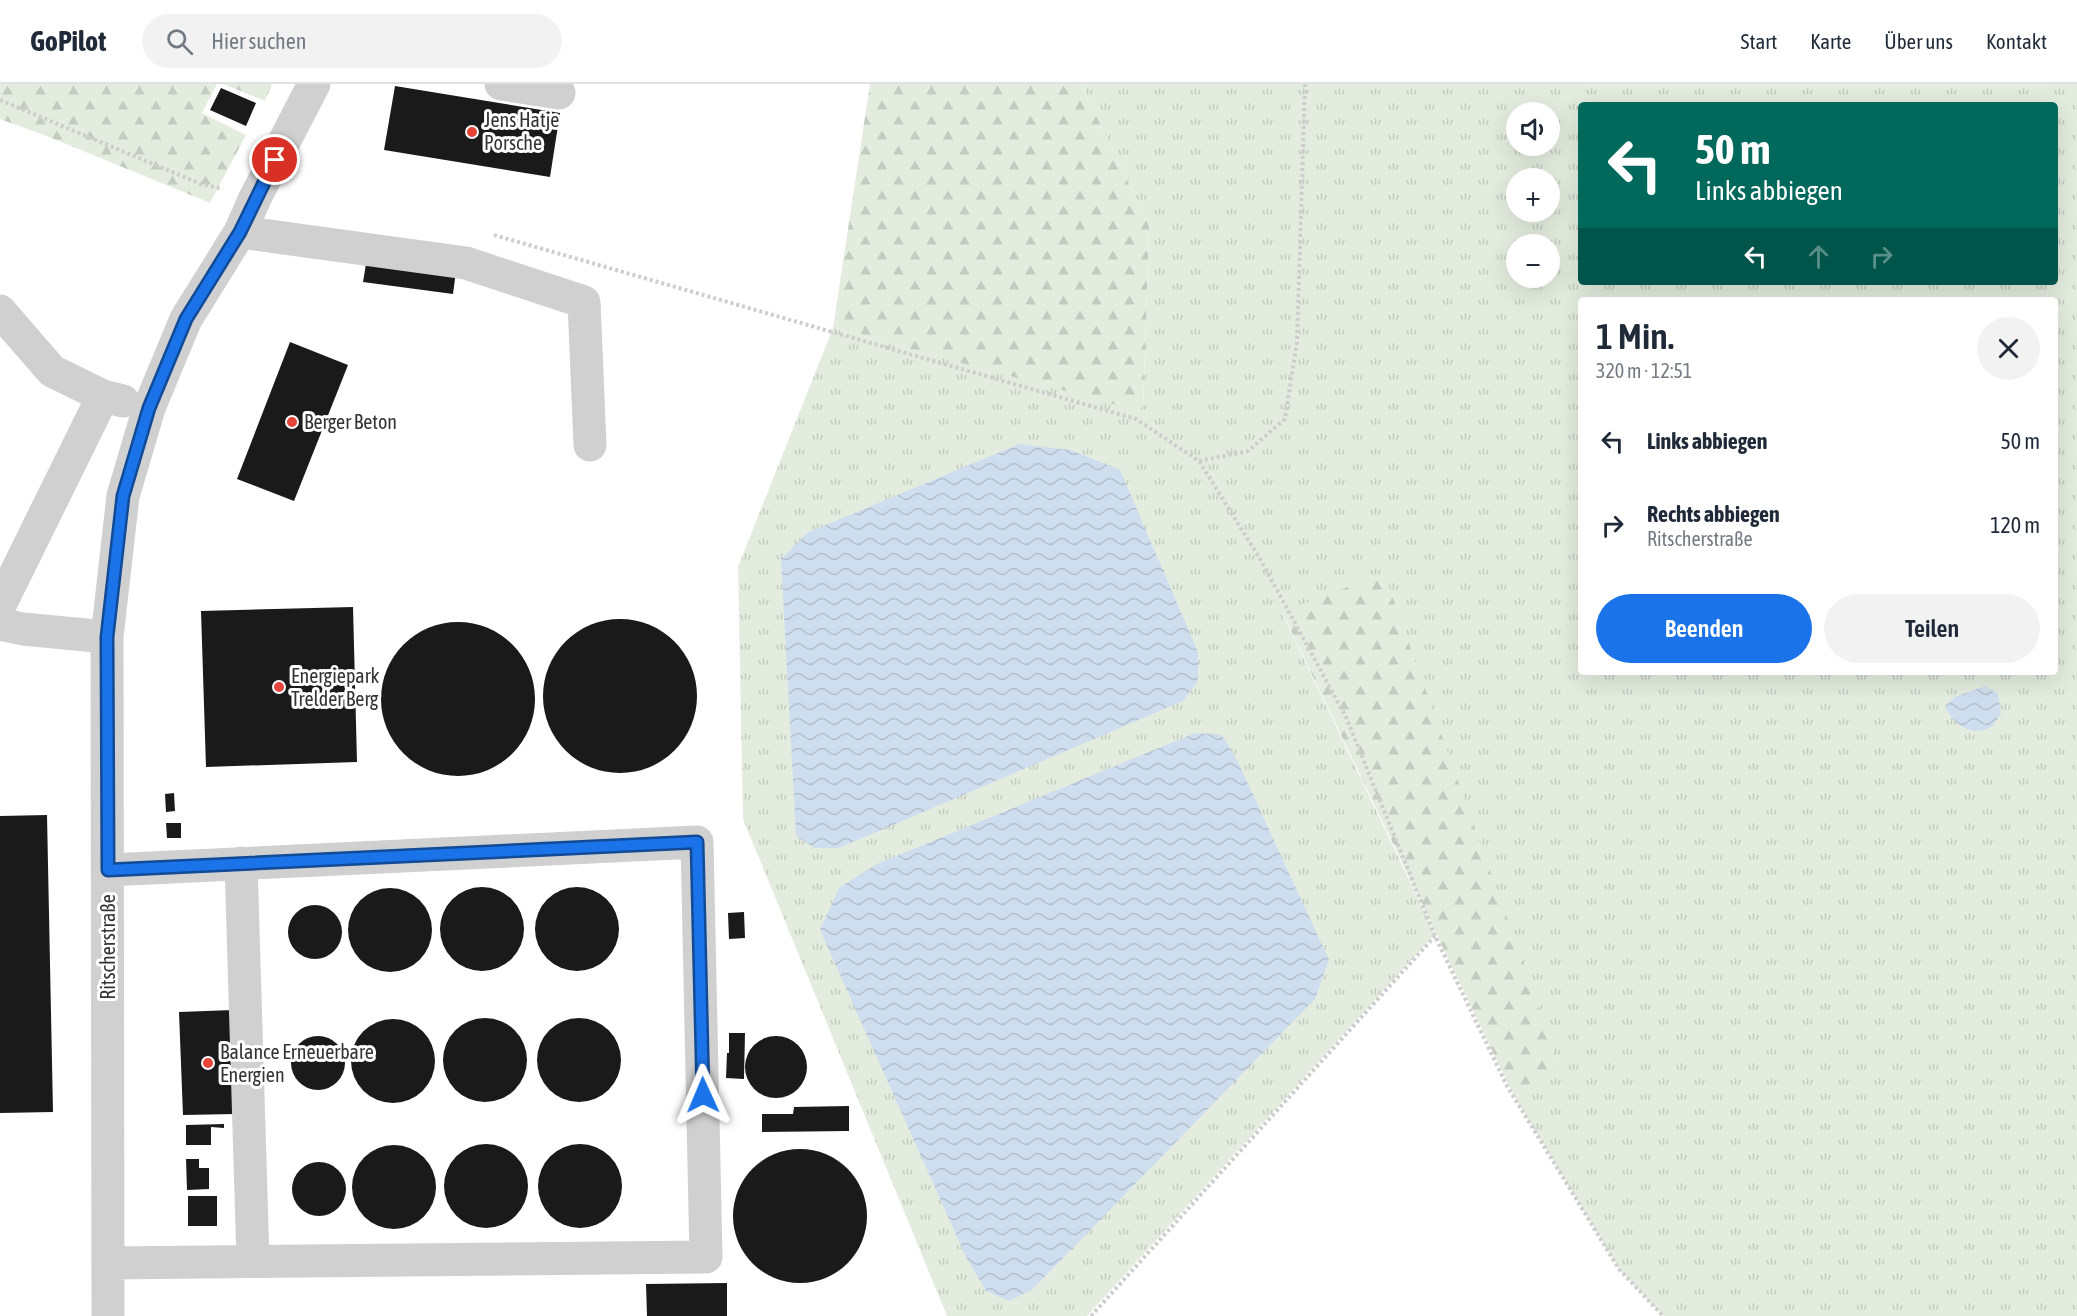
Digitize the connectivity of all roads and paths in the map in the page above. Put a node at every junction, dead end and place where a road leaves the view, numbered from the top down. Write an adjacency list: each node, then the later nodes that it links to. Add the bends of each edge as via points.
1 (314, 84): 6 (street, Ritscherstraße)
2 (501, 84): 4 (street)
3 (1305, 84): 13 (path, via 1297,342 1285,418 1248,451)
4 (559, 93)
5 (0, 100): 6 (path, via 201,184)
6 (255, 198): 7 (street, Ritscherstraße)
7 (240, 232): 11 (street, Ritscherstraße, via 186,319); 12 (street, via 466,263 584,302)
8 (487, 234): 13 (path, via 1136,419)
9 (0, 311): 10 (street, via 52,371)
10 (103, 396): 11 (street); 14 (street)
11 (149, 408): 16 (street, Ritscherstraße, via 123,496)
12 (590, 444)
13 (1199, 460): 19 (path, via 1259,557 1346,717)
14 (0, 605)
15 (0, 624): 16 (street)
16 (107, 637): 18 (street, Ritscherstraße)
17 (242, 863): 18 (street); 20 (street); 20 (street, via 697,842 706,1257)
18 (108, 870): 21 (street, Ritscherstraße)
19 (1435, 936): 23 (path); 24 (path, via 1510,1091 1619,1269)
20 (253, 1261): 21 (street)
21 (108, 1263): 22 (street, Ritscherstraße)
22 (108, 1316)
23 (1091, 1316)
24 (1663, 1316)

